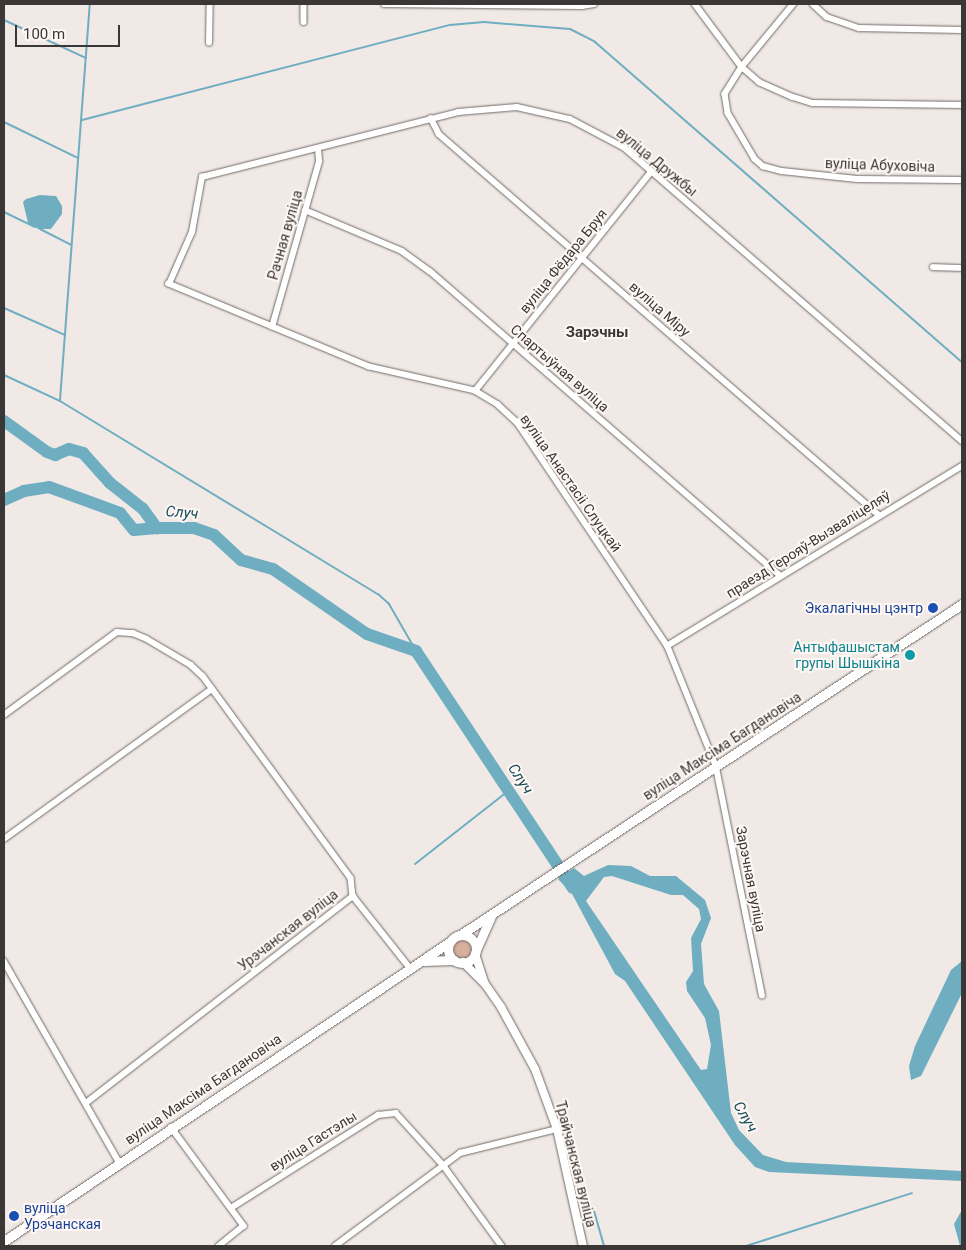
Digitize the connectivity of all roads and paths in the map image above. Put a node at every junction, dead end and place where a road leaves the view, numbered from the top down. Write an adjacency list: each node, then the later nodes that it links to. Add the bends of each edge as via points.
1 (210, 4): 10 (street)
2 (304, 4): 8 (street)
3 (384, 4): 4 (street)
4 (594, 4)
5 (695, 4): 11 (street)
6 (794, 4): 11 (street)
7 (813, 4): 9 (street, via 828,17 859,28)
8 (304, 22)
9 (962, 30)
10 (208, 43)
11 (742, 67): 12 (street, via 759,82 814,103); 16 (street, вуліца Абуховіча, via 725,94 724,103 746,146 763,166 857,179)
12 (962, 105)
13 (431, 118): 14 (street, вуліца Дружбы); 15 (street, вуліца Дружбы, via 488,107 544,111 601,133); 18 (street, вуліца Міру, via 434,129)
14 (318, 149): 17 (street, Рачная вуліца, via 320,162); 21 (street, вуліца Дружбы, via 202,177 192,232)
15 (652, 171): 18 (street, вуліца Фёдара Бруя); 25 (street, вуліца Дружбы)
16 (962, 180)
17 (305, 210): 22 (street, Рачная вуліца); 23 (street, Спартыўная вуліца, via 402,252 430,271)
18 (582, 258): 23 (street, вуліца Фёдара Бруя); 27 (street, вуліца Міру)
19 (933, 267): 20 (street)
20 (962, 268)
21 (169, 284): 22 (street, вуліца Анастасіі Слуцкай)
22 (272, 327): 24 (street, вуліца Анастасіі Слуцкай, via 369,368)
23 (513, 344): 24 (street, вуліца Фёдара Бруя); 28 (street, Спартыўная вуліца)
24 (475, 392): 30 (street, вуліца Анастасіі Слуцкай, via 498,405 516,422)
25 (962, 441)
26 (962, 466): 27 (street, праезд Герояў-Вызваліцеляў)
27 (879, 515): 28 (street, праезд Герояў-Вызваліцеляў)
28 (780, 575): 30 (street, праезд Герояў-Вызваліцеляў)
29 (962, 604): 33 (main road, вуліца Максіма Багдановіча)
30 (667, 646): 33 (street, вуліца Анастасіі Слуцкай)
31 (212, 689): 32 (street, Урэчанская вуліца, via 191,665 147,639 133,633 117,632); 34 (street); 35 (street, Урэчанская вуліца, via 352,878)
32 (4, 715)
33 (716, 767): 36 (main road, вуліца Максіма Багдановіча); 45 (street, Зарэчная вуліца)
34 (4, 839)
35 (353, 896): 43 (street); 46 (street, Урэчанская вуліца)
36 (496, 911): 37 (main road, вуліца Максіма Багдановіча); 39 (main road, вуліца Максіма Багдановіча, via 484,928)
37 (460, 935): 38 (main road); 39 (main road, via 472,939)
38 (452, 940): 41 (main road, via 449,951); 42 (main road, вуліца Максіма Багдановіча)
39 (475, 952): 41 (main road); 44 (street, Трайчанская вуліца)
40 (4, 960): 46 (street)
41 (458, 961): 42 (main road); 44 (street, Трайчанская вуліца)
42 (419, 962): 43 (main road, вуліца Максіма Багдановіча)
43 (410, 968): 47 (main road, вуліца Максіма Багдановіча)
44 (485, 984): 48 (street, Трайчанская вуліца, via 535,1069)
45 (762, 996)
46 (86, 1103): 49 (street)
47 (171, 1127): 49 (main road, вуліца Максіма Багдановіча); 51 (street)
48 (557, 1129): 50 (street, via 469,1150); 56 (street, Трайчанская вуліца)
49 (119, 1162): 52 (main road, вуліца Максіма Багдановіча)
50 (444, 1166): 51 (street, вуліца Гастэлы, via 404,1119 396,1113 386,1112); 54 (street); 55 (street)
51 (231, 1208): 53 (street, via 244,1226)
52 (4, 1241)
53 (219, 1246)
54 (335, 1246)
55 (502, 1246)
56 (583, 1246)

